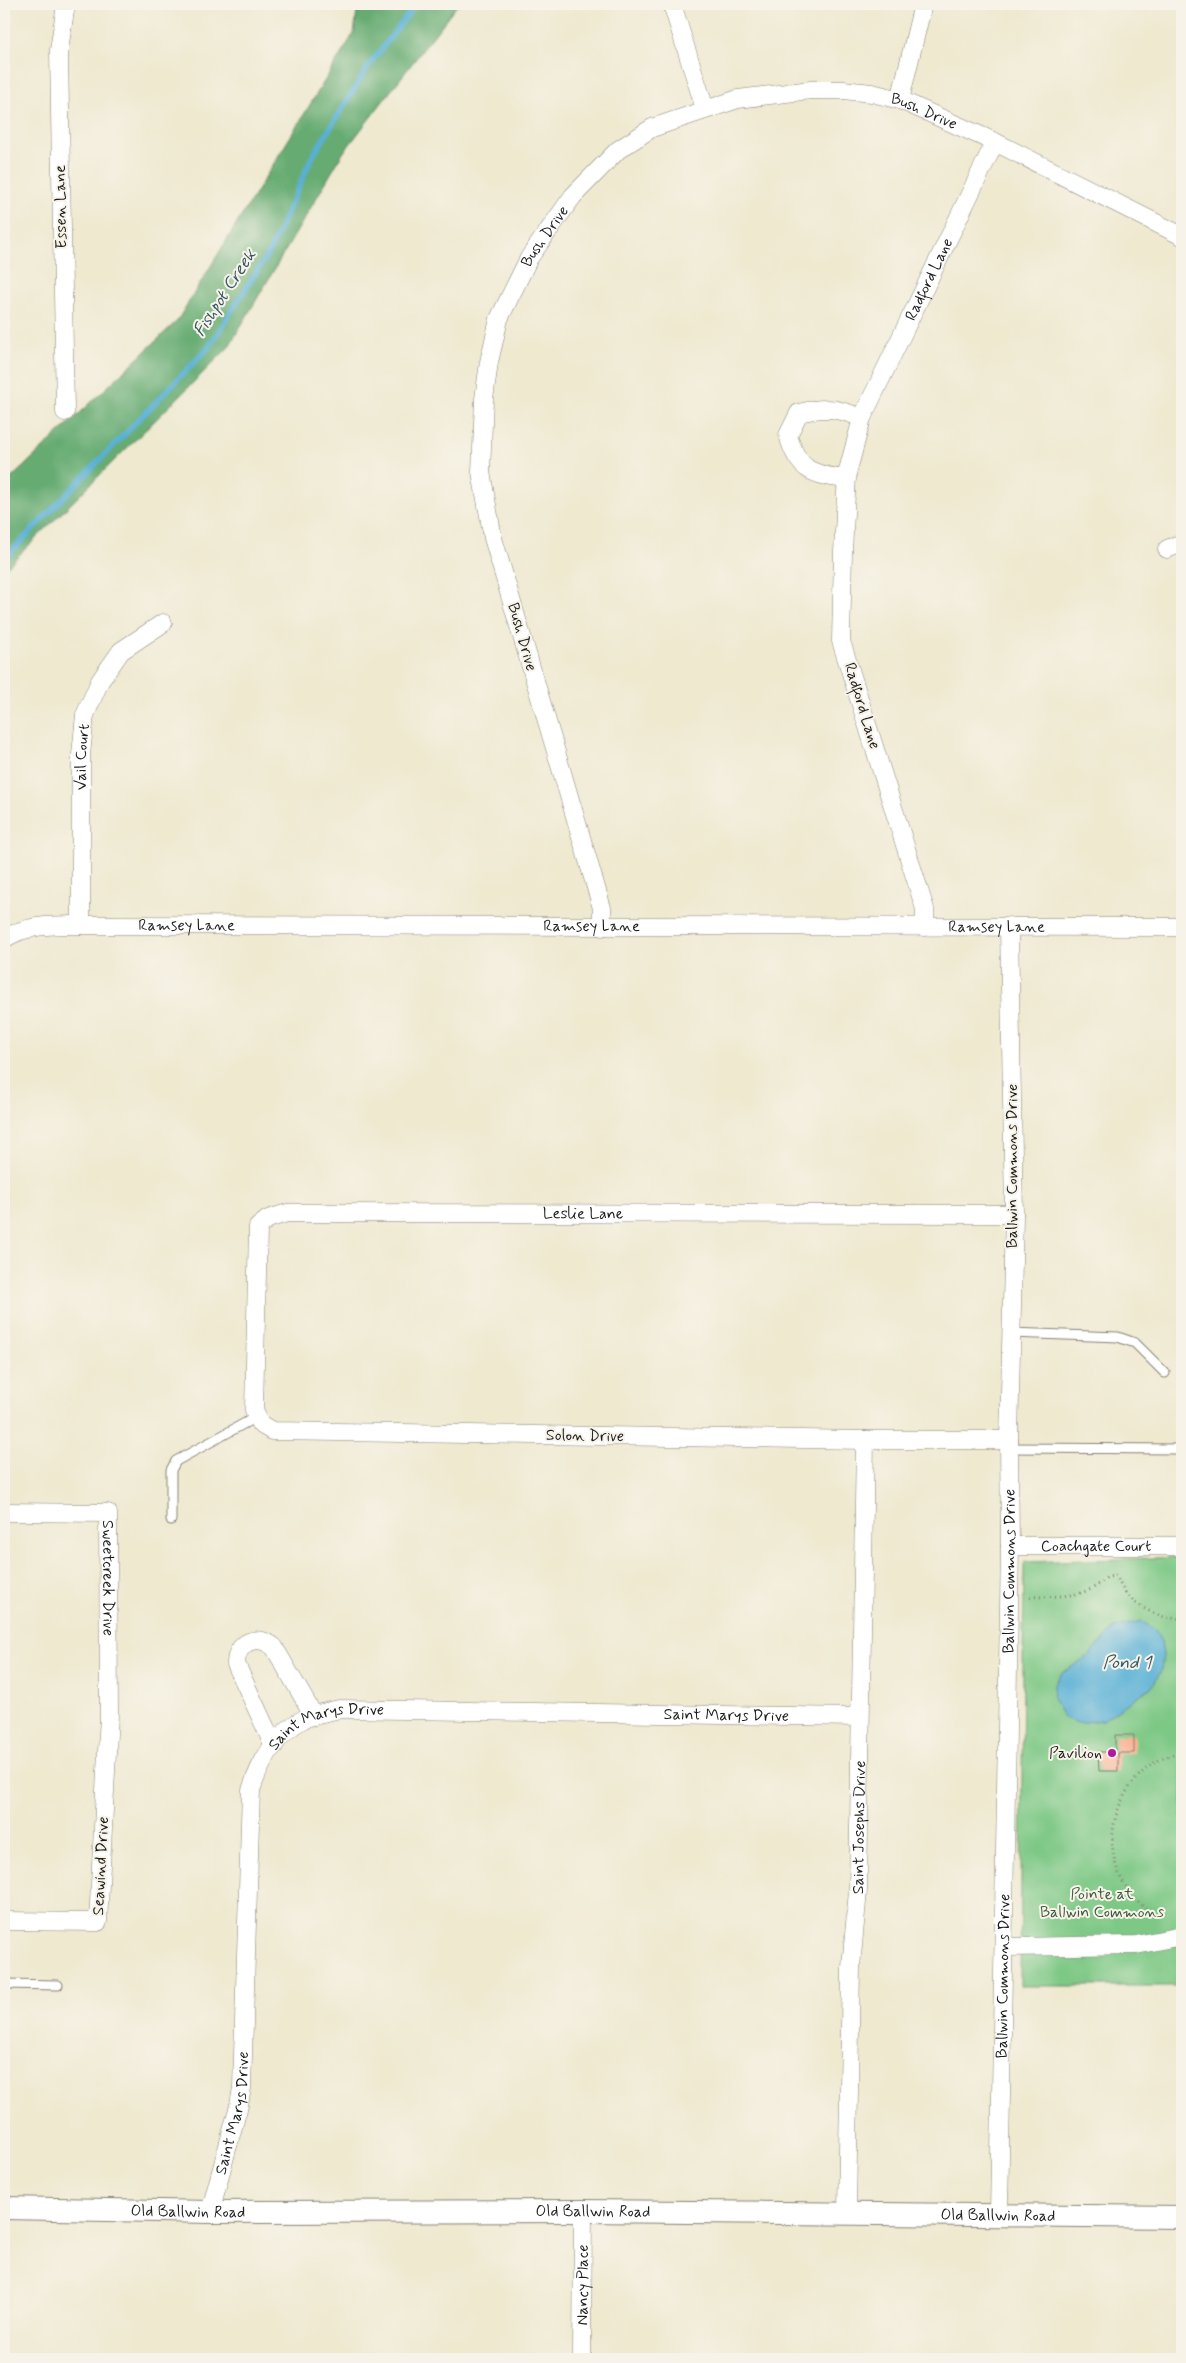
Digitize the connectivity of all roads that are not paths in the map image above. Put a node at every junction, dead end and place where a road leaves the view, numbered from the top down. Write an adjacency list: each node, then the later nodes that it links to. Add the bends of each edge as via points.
1 (66, 4): 8 (street, Essen Lane, via 59,50)
2 (672, 4): 5 (street)
3 (923, 4): 4 (street)
4 (900, 100): 5 (street, Bush Drive, via 872,93 811,90 738,99); 6 (street, Bush Drive)
5 (705, 109): 13 (street, Bush Drive, via 652,128 618,150 557,216 529,258 499,319 484,399 482,472 493,538 602,908)
6 (995, 142): 7 (street, Bush Drive); 9 (street, Radford Lane)
7 (1182, 236)
8 (65, 412)
9 (862, 418): 10 (street, Radford Lane); 10 (street, via 837,408 816,408 799,413 788,435 794,456 818,476)
10 (847, 479): 14 (street, Radford Lane, via 841,641 925,909)
11 (163, 623): 12 (street, Vail Court, via 121,651 100,681 85,715 81,755)
12 (81, 925): 13 (street, Ramsey Lane); 17 (street, Ramsey Lane, via 26,928)
13 (602, 926): 14 (street, Ramsey Lane)
14 (925, 926): 15 (street, Ramsey Lane)
15 (1009, 926): 16 (street, Ramsey Lane); 18 (street, Ballwin Commons Drive)
16 (1182, 927)
17 (4, 939)
18 (1014, 1214): 19 (street, Ballwin Commons Drive); 21 (street, Leslie Lane, via 287,1213 268,1219 258,1227)
19 (1011, 1333): 20 (lane, via 1118,1337 1135,1343); 23 (street, Ballwin Commons Drive)
20 (1165, 1373)
21 (256, 1417): 22 (street, Solon Drive, via 265,1429 277,1432); 26 (lane, via 176,1461 171,1470)
22 (865, 1440): 23 (street, Solon Drive); 31 (street, Saint Josephs Drive)
23 (1009, 1444): 24 (lane); 27 (street, Ballwin Commons Drive)
24 (1182, 1449)
25 (4, 1512): 29 (street, Sweetcreek Drive, via 108,1513)
26 (171, 1520)
27 (1010, 1546): 28 (street, Coachgate Court); 35 (street, Ballwin Commons Drive)
28 (1182, 1546)
29 (109, 1715): 33 (street, Seawind Drive, via 98,1922)
30 (314, 1716): 31 (street, Saint Marys Drive, via 340,1709); 32 (street, Saint Marys Drive, via 291,1728); 32 (street, Saint Marys Drive, via 274,1647 258,1640 244,1644 236,1657 236,1664)
31 (859, 1717): 41 (street, Saint Josephs Drive, via 858,1890 851,1967)
32 (274, 1746): 40 (street, Saint Marys Drive, via 264,1757 250,1790 242,2088)
33 (4, 1921)
34 (1182, 1936): 35 (street, via 1136,1945)
35 (1005, 1947): 42 (street, Ballwin Commons Drive)
36 (4, 1984): 37 (lane)
37 (58, 1984)
38 (4, 2208): 40 (street, Old Ballwin Road)
39 (583, 2211): 40 (street, Old Ballwin Road); 41 (street, Old Ballwin Road); 44 (street, Nancy Place)
40 (210, 2212)
41 (847, 2213): 42 (street, Old Ballwin Road)
42 (999, 2216): 43 (street, Old Ballwin Road)
43 (1182, 2217)
44 (582, 2359)

